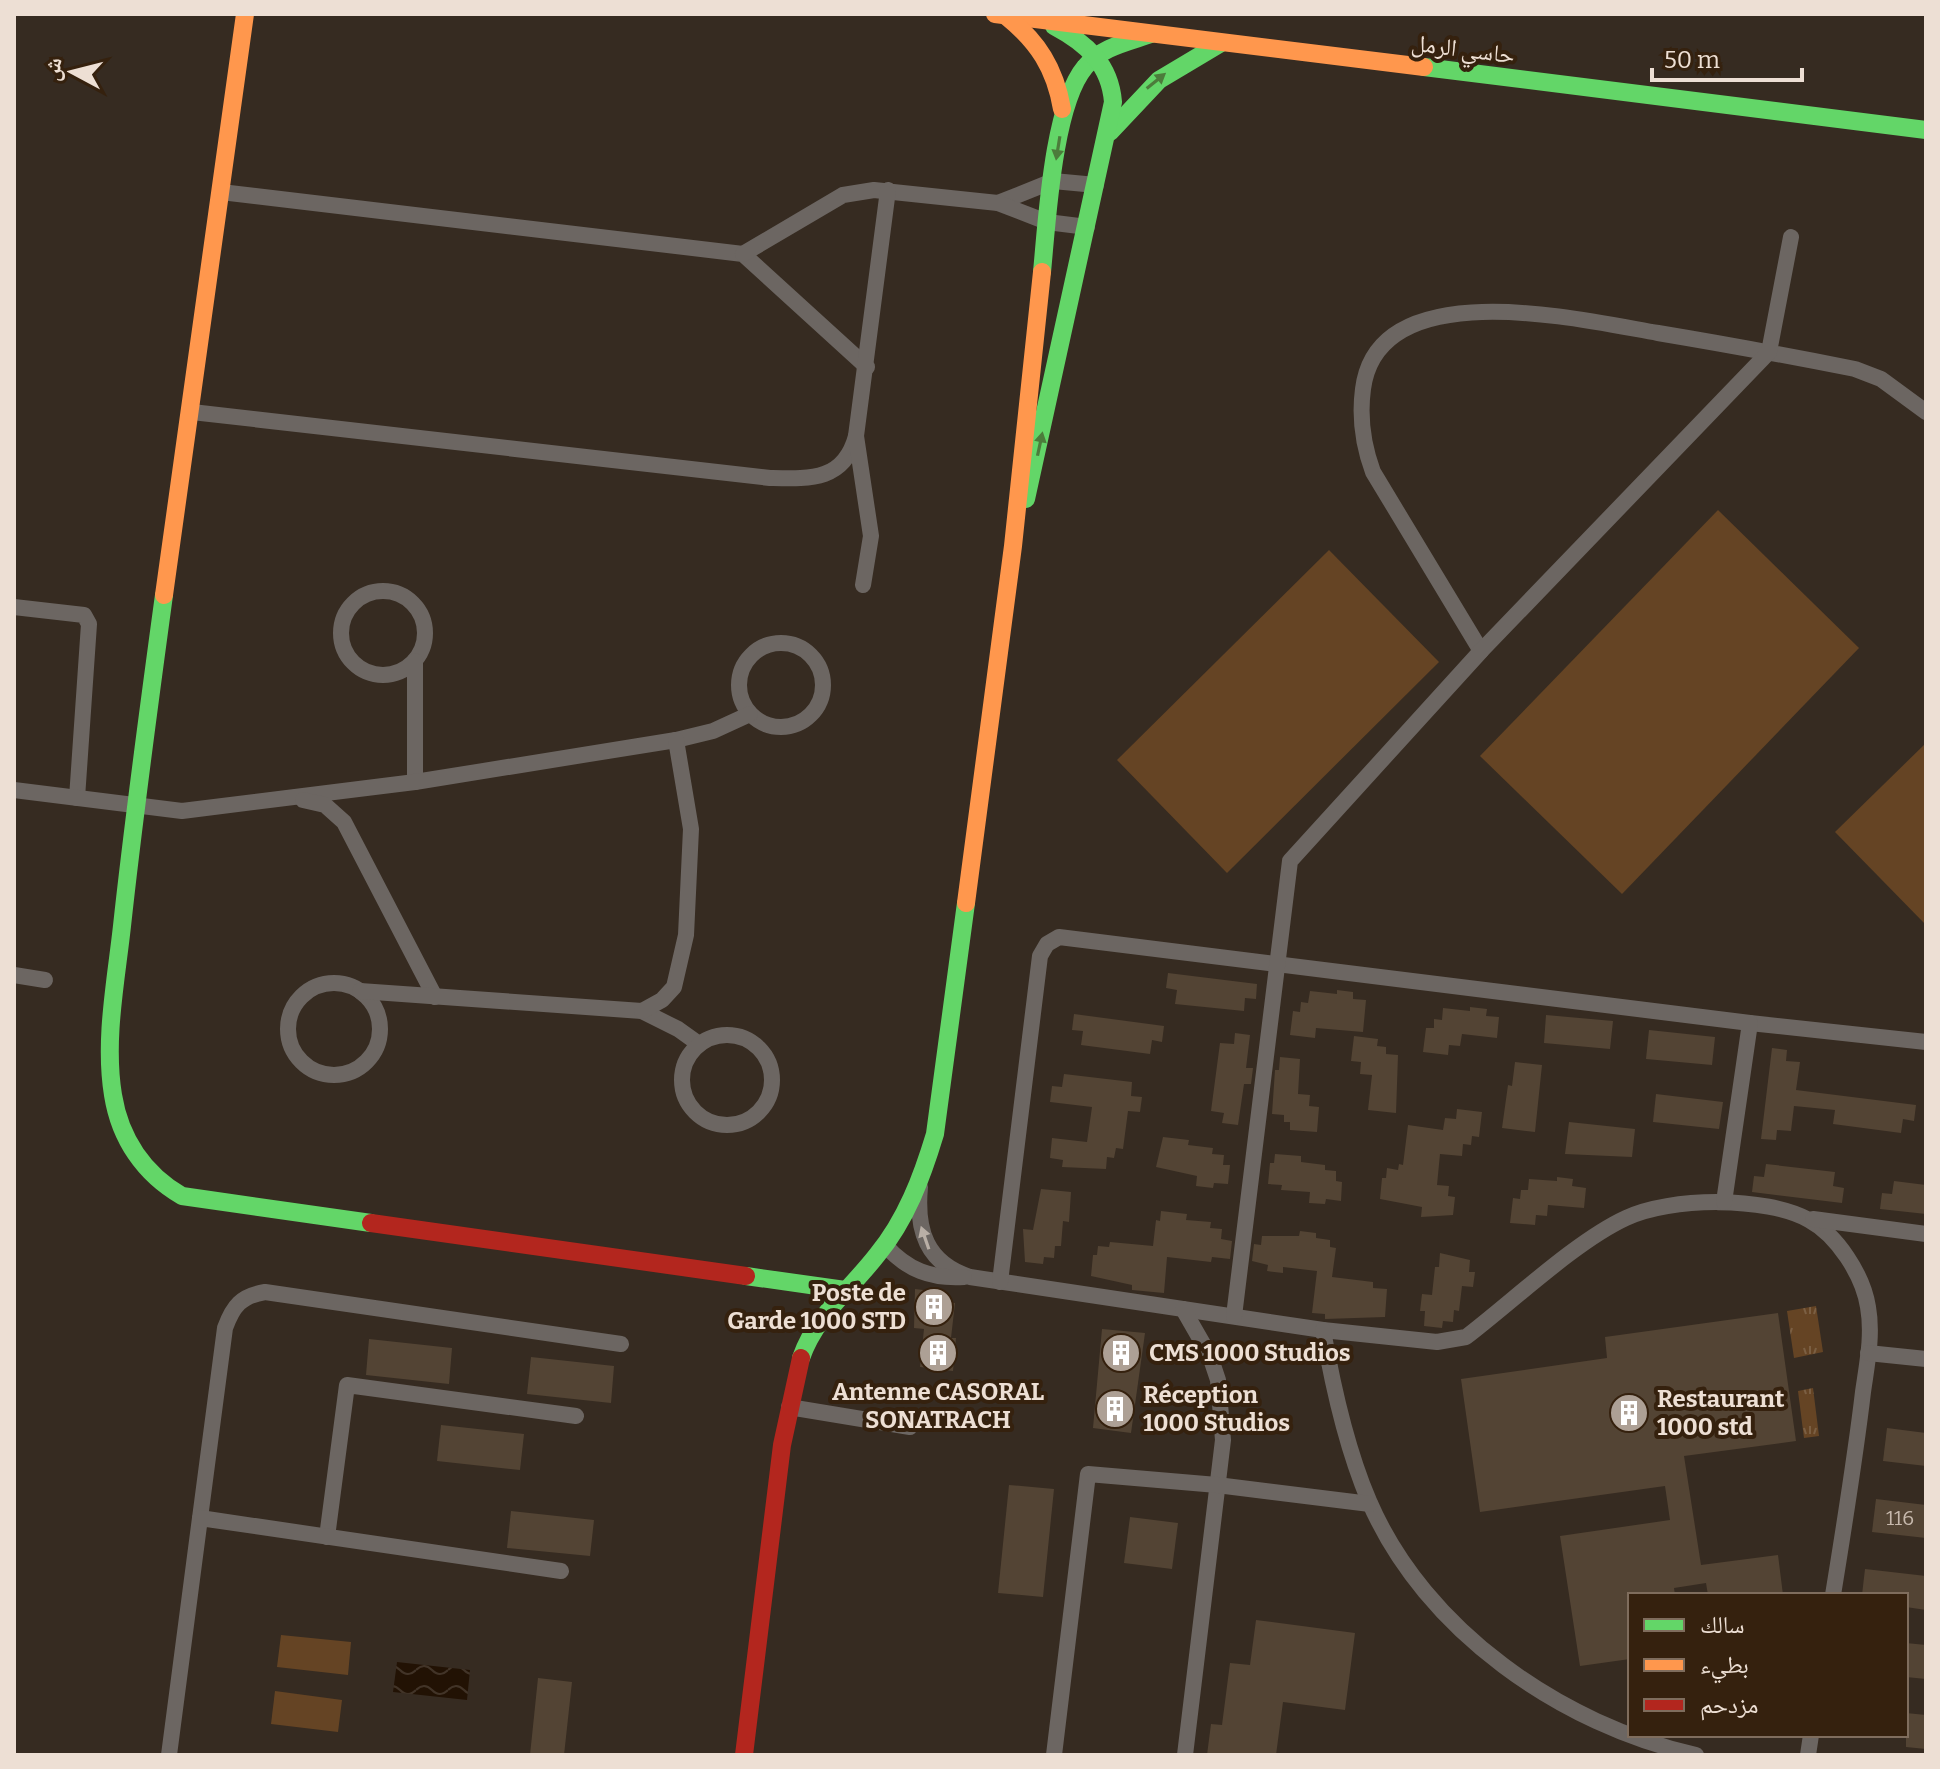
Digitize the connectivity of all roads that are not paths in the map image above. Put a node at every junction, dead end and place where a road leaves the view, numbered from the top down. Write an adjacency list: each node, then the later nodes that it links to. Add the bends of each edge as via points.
1 (245, 14): 13 (street)
2 (1000, 15): 3 (street, حاسي الرمل); 7 (street, via 1037,41 1051,63)
3 (1043, 20): 4 (street, حاسي الرمل); 6 (street)
4 (1151, 34): 5 (street, حاسي الرمل); 6 (street)
5 (1221, 43): 8 (street, حاسي الرمل); 9 (street, one-way to 5, via 1128,106 1154,82)
6 (1097, 56): 7 (street, via 1077,77); 9 (street, via 1113,87)
7 (1063, 117): 10 (street, one-way to 10)
8 (1926, 130)
9 (1107, 137): 11 (street)
10 (1053, 181): 11 (street); 14 (street); 15 (street)
11 (1096, 185): 16 (street)
12 (888, 190): 14 (street); 18 (street, via 843,195); 20 (street)
13 (221, 192): 18 (street); 21 (street)
14 (998, 203): 15 (street)
15 (1047, 222): 16 (street); 24 (street)
16 (1087, 227): 24 (street, one-way to 16)
17 (1791, 237): 19 (street)
18 (743, 254): 20 (street)
19 (1769, 352): 22 (street, via 1855,369 1881,379); 27 (street); 27 (street, via 1519,312 1445,317 1404,330 1381,345 1364,382 1366,453)
20 (867, 367): 23 (street)
21 (192, 412): 23 (street, via 770,478 804,479 837,468 851,454); 35 (street)
22 (1926, 412)
23 (856, 436): 25 (street, via 871,536)
24 (1013, 546): 45 (street, via 950,1040 935,1134)
25 (863, 585)
26 (14, 607): 33 (street, via 84,615 89,624)
27 (1481, 651): 36 (street, via 1293,855)
28 (415, 661): 28 (street, via 425,636 419,610 410,600 398,593 372,592 349,608 340,635 351,662 363,671 391,675); 31 (street)
29 (750, 714): 29 (street, via 787,727 811,714 819,704 823,677 809,653 797,645 769,644 746,661 738,688); 30 (street)
30 (676, 740): 31 (street); 41 (street, via 691,829 686,935 674,987)
31 (415, 782): 34 (street)
32 (14, 790): 33 (street)
33 (77, 798): 35 (street)
34 (289, 798): 35 (street, via 182,811); 40 (street, via 325,805 344,822)
35 (135, 805): 52 (street, via 111,1052 113,1096 128,1144 158,1182 182,1196)
36 (1279, 962): 42 (street); 51 (street, via 1065,937 1047,944 1039,967); 54 (street)
37 (14, 975): 38 (street)
38 (45, 980)
39 (360, 991): 39 (street, via 333,983 306,993 297,1003 288,1030 298,1057 308,1067 338,1075 367,1062 376,1048 378,1017); 40 (street)
40 (435, 997): 41 (street)
41 (642, 1011): 44 (street)
42 (1750, 1023): 43 (street); 46 (street)
43 (1926, 1042)
44 (699, 1044): 44 (street, via 682,1082 693,1108 716,1123 743,1122 756,1115 766,1103 772,1073 757,1045 728,1034)
45 (921, 1177): 49 (street); 50 (street, one-way to 45, via 953,1271 929,1251 919,1217)
46 (1724, 1202): 47 (street); 55 (street, via 1666,1204 1623,1219 1466,1337 1437,1342)
47 (1807, 1219): 48 (street); 57 (street, via 1836,1243 1863,1289 1870,1325)
48 (1926, 1234)
49 (885, 1245): 50 (street, via 899,1261 923,1273); 52 (street)
50 (970, 1277): 51 (street)
51 (1000, 1282): 53 (street)
52 (845, 1290): 59 (street, via 808,1338)
53 (1183, 1309): 54 (street); 62 (street, via 1218,1380 1223,1440)
54 (1234, 1316): 55 (street)
55 (1323, 1330): 63 (street, via 1340,1411)
56 (621, 1344): 64 (street, via 250,1294 231,1310 225,1328)
57 (1868, 1353): 58 (street); 67 (street)
58 (1926, 1359)
59 (789, 1407): 61 (street); 71 (street)
60 (576, 1416): 65 (street, via 347,1385)
61 (910, 1427)
62 (1217, 1485): 63 (street); 72 (street, via 1088,1474); 73 (street)
63 (1370, 1504): 68 (street, via 1432,1596 1476,1641 1562,1705)
64 (200, 1518): 65 (street); 70 (street)
65 (327, 1537): 66 (street)
66 (561, 1571)
67 (1833, 1593)
68 (1628, 1735)
69 (1632, 1737): 74 (street)
70 (169, 1755)
71 (744, 1755)
72 (1054, 1755)
73 (1185, 1755)
74 (1696, 1755)

